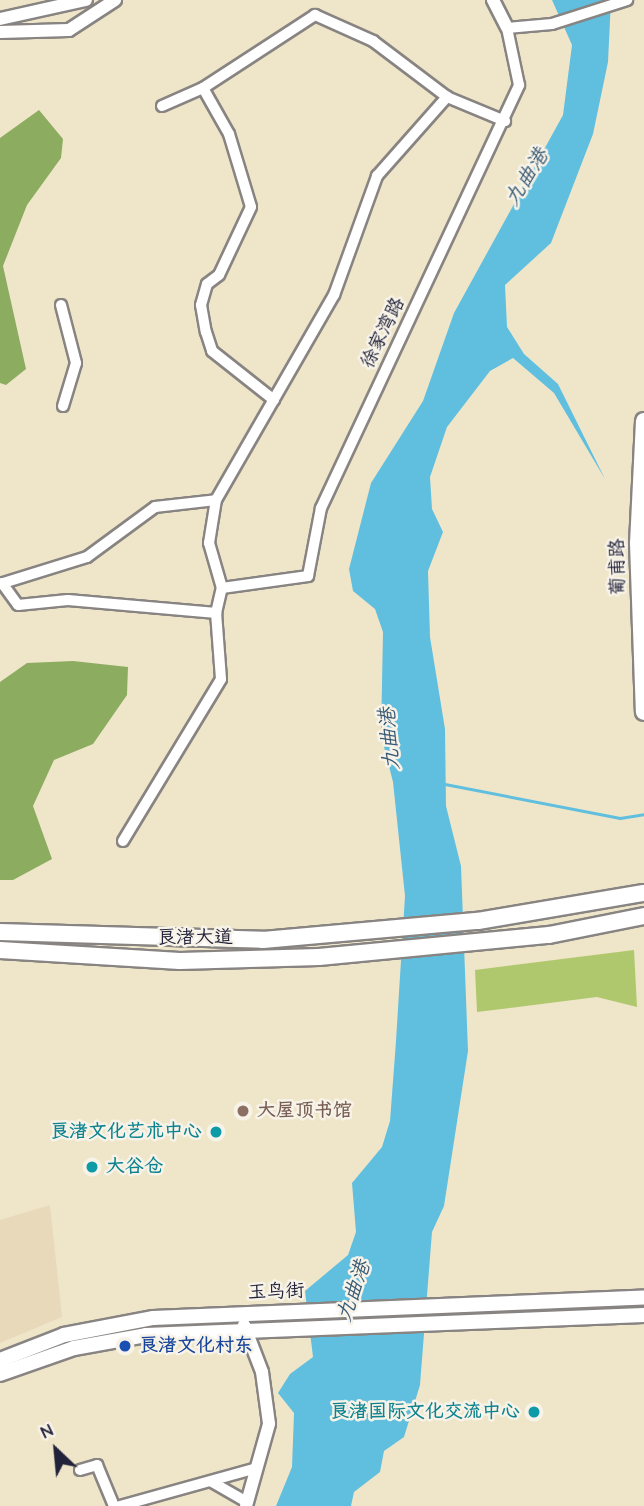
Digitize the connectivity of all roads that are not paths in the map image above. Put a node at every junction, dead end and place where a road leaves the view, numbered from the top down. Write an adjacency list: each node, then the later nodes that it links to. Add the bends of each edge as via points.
1 (86, 0): 6 (street)
2 (115, 0): 8 (street, via 69,30)
3 (493, 0): 7 (street, 徐家湾路)
4 (501, 0): 7 (street, 徐家湾路, via 511,18)
5 (625, 1): 7 (street, via 552,24)
6 (0, 19)
7 (507, 28): 12 (street, 徐家湾路, via 519,85)
8 (0, 32)
9 (203, 88): 10 (street, via 315,15 373,41); 11 (street); 14 (street, via 229,134 251,207 225,266 207,284 201,305 206,332 212,351)
10 (447, 97): 12 (street); 14 (street, via 377,176 334,295)
11 (162, 106)
12 (505, 121): 19 (street, 徐家湾路, via 321,508 308,576)
13 (61, 305): 15 (street, via 76,363)
14 (274, 400): 17 (street)
15 (63, 406)
16 (644, 421): 21 (main road, 葡甫路, via 638,543)
17 (216, 500): 18 (street, via 155,508 87,557); 19 (street, via 209,543)
18 (1, 583): 20 (street, via 18,605 68,600)
19 (222, 588): 20 (street)
20 (216, 613): 22 (street, via 221,679)
21 (644, 712)
22 (122, 841)
23 (644, 893): 25 (main road, 良渚大道, via 388,931 209,940)
24 (644, 916): 26 (main road, 良渚大道, via 483,942 390,951 180,961)
25 (0, 932)
26 (0, 950)
27 (644, 1297): 28 (main road, 玉鸟街)
28 (244, 1313): 30 (street); 31 (main road, 玉鸟街, via 99,1327)
29 (644, 1315): 30 (main road, 玉鸟街)
30 (244, 1329): 32 (main road, 玉鸟街, via 122,1337); 33 (street, via 262,1372 269,1424)
31 (0, 1360)
32 (0, 1374)
33 (257, 1468): 35 (street); 36 (street)
34 (80, 1470): 37 (street, via 97,1465)
35 (212, 1482): 36 (street); 37 (street)
36 (246, 1504)
37 (117, 1506)

